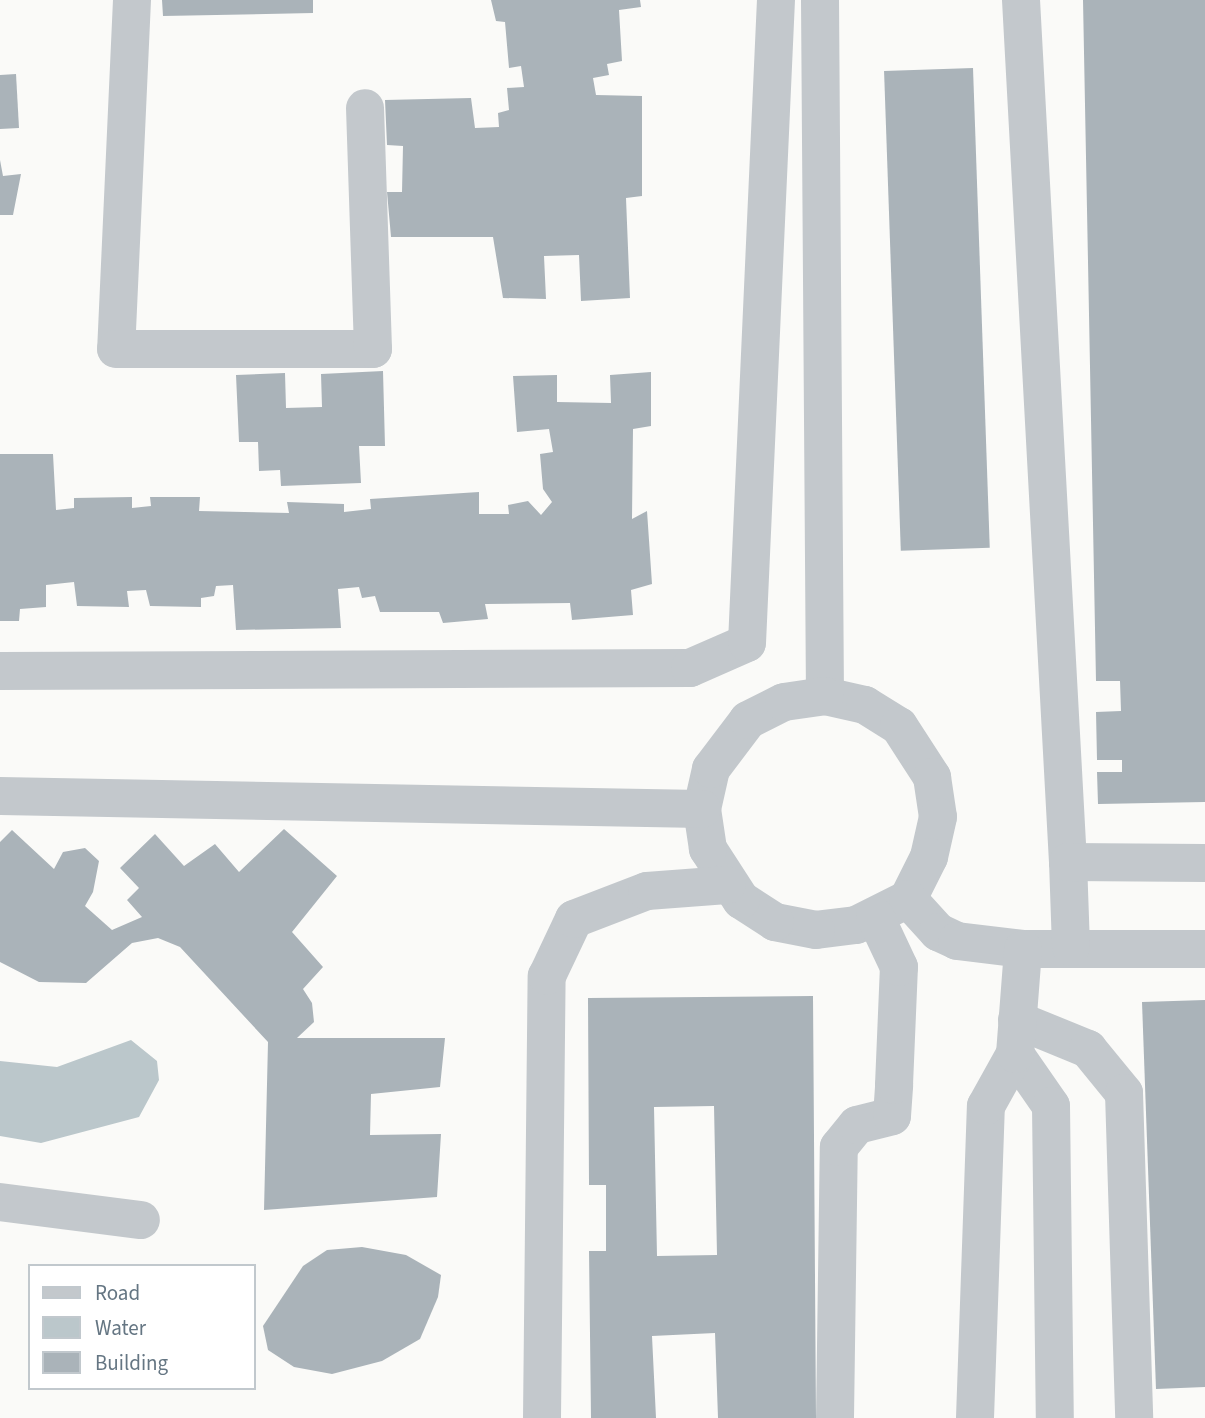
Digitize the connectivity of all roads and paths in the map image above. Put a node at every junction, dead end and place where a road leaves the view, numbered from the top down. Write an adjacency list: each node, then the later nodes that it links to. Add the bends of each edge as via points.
1 (132, 0): 5 (street, via 116,349 373,349)
2 (776, 0): 6 (street, via 747,643 690,668)
3 (820, 0): 7 (street)
4 (1021, 0): 10 (street)
5 (365, 108)
6 (0, 671)
7 (825, 696): 9 (street, via 784,702 748,720 711,769); 13 (street, via 883,713 913,741 932,777 937,796 935,838)
8 (0, 796): 9 (street)
9 (702, 809): 12 (street, via 708,849)
10 (1068, 862): 11 (street); 14 (street)
11 (1205, 863)
12 (727, 885): 13 (street, via 757,912 795,928 836,929); 20 (street, via 647,891 574,919 547,976)
13 (892, 908): 15 (street, via 957,941); 21 (street, via 899,967 891,1116 857,1125 844,1136 837,1156)
14 (1071, 947): 15 (street); 16 (street)
15 (1023, 949): 17 (street)
16 (1205, 949)
17 (1016, 1037): 22 (street, via 986,1107); 23 (street, via 1051,1106); 24 (street, via 1088,1049 1124,1093)
18 (0, 1202): 19 (street)
19 (141, 1220)
20 (542, 1418)
21 (835, 1418)
22 (975, 1418)
23 (1055, 1418)
24 (1134, 1418)

